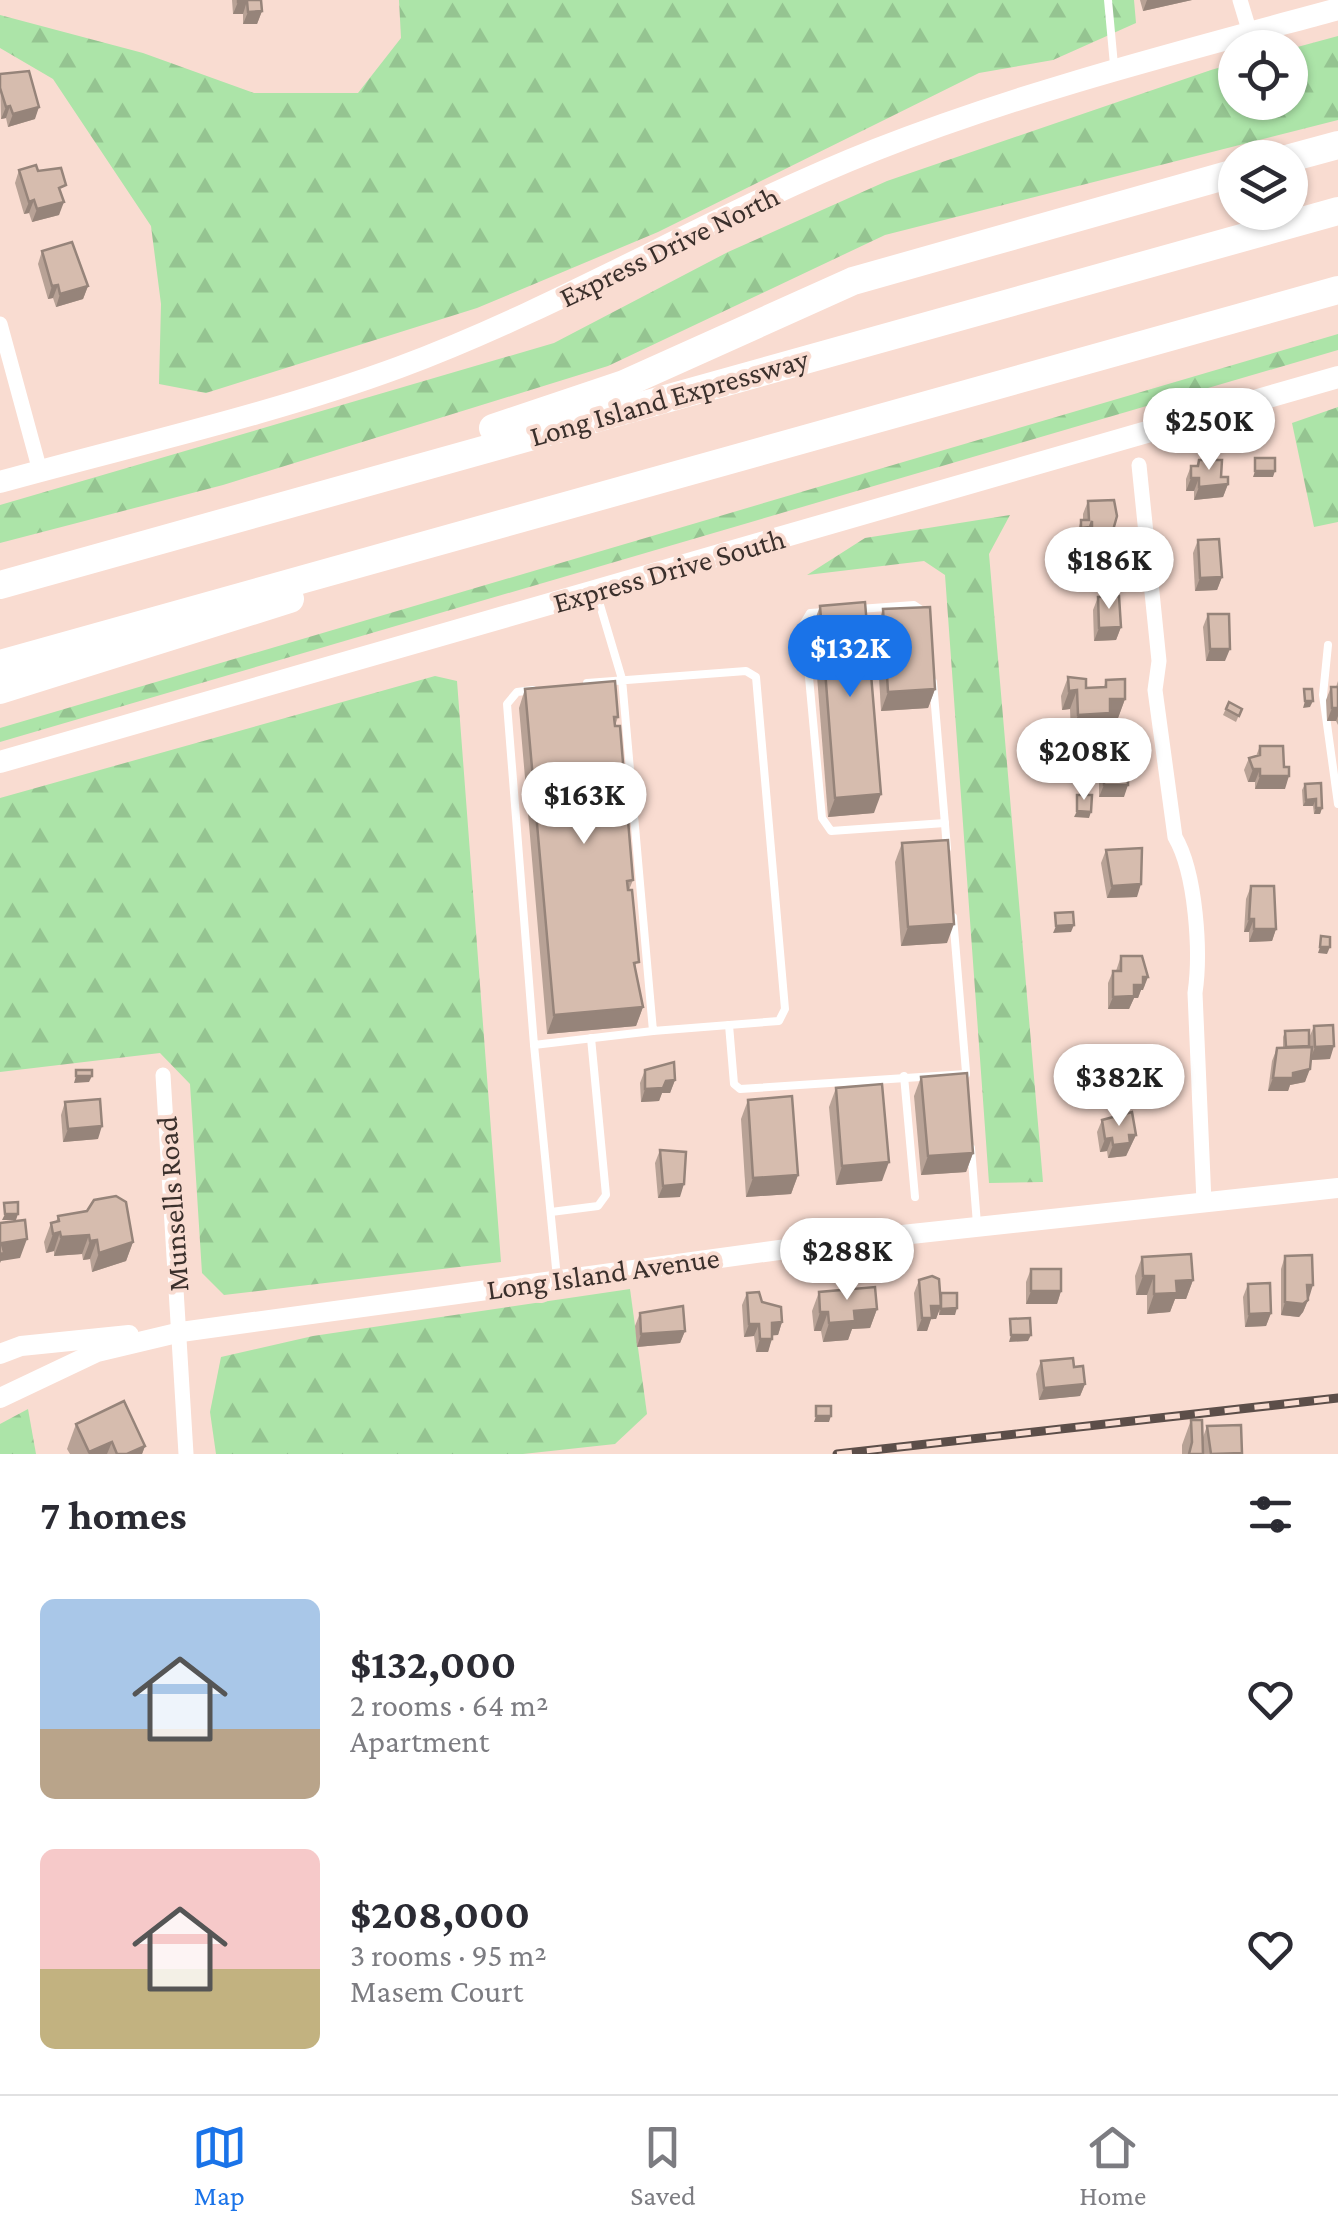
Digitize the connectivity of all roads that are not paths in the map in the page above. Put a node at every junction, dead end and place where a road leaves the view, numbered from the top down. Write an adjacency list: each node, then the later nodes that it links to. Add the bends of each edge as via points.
1 (1108, 0): 7 (lane)
2 (1240, 0): 4 (street)
3 (1338, 9): 5 (main road, Express Drive North)
4 (1249, 30)
5 (1261, 30)
6 (1218, 42): 7 (main road, Express Drive North)
7 (1114, 72): 17 (main road, Express Drive North, via 874,151 704,226 511,323 395,369)
8 (1338, 145): 9 (highway)
9 (1308, 153)
10 (1218, 178): 15 (highway, via 853,281 624,384 492,428)
11 (1338, 211): 15 (highway, Long Island Expressway)
12 (1338, 290): 19 (highway)
13 (0, 324): 17 (street)
14 (1338, 377): 21 (main road, Express Drive South)
15 (436, 462): 20 (highway, Long Island Expressway)
16 (1139, 466): 46 (street, via 1159,661 1156,690 1198,969)
17 (40, 471): 18 (main road, Express Drive North)
18 (0, 482)
19 (424, 546): 24 (highway); 29 (highway, via 256,612)
20 (0, 585)
21 (596, 590): 26 (lane); 30 (main road, Express Drive South)
22 (927, 614): 32 (lane, via 914,605 810,613 804,623 822,818 831,831)
23 (1328, 645): 31 (lane, via 1323,695)
24 (0, 664)
25 (932, 671): 32 (lane)
26 (622, 679): 27 (lane); 35 (lane, via 746,670 756,677 786,1008 779,1021); 36 (lane)
27 (569, 686)
28 (552, 688): 38 (lane, via 517,692 507,704)
29 (0, 690)
30 (0, 762)
31 (1338, 804)
32 (945, 822): 33 (lane)
33 (948, 861)
34 (951, 899): 39 (lane)
35 (729, 1025): 36 (lane); 41 (lane, via 734,1084 740,1089)
36 (654, 1031): 37 (lane)
37 (591, 1038): 38 (lane); 47 (lane, via 606,1195 598,1206)
38 (534, 1045): 47 (lane)
39 (966, 1072): 41 (lane); 42 (lane)
40 (163, 1075): 50 (street, Munsells Road)
41 (904, 1076): 45 (lane)
42 (967, 1091)
43 (970, 1130): 48 (lane)
44 (1338, 1188): 46 (street, Long Island Avenue)
45 (915, 1197)
46 (1204, 1202): 48 (street, Long Island Avenue)
47 (551, 1212): 49 (lane)
48 (977, 1225): 49 (street, Long Island Avenue)
49 (557, 1278): 50 (street, Long Island Avenue)
50 (181, 1332): 51 (street, via 87,1336); 52 (street, Long Island Avenue, via 97,1352); 54 (street, Munsells Road)
51 (0, 1354): 52 (street, via 15,1362)
52 (26, 1382): 53 (street, Long Island Avenue)
53 (0, 1398)
54 (186, 1454)

